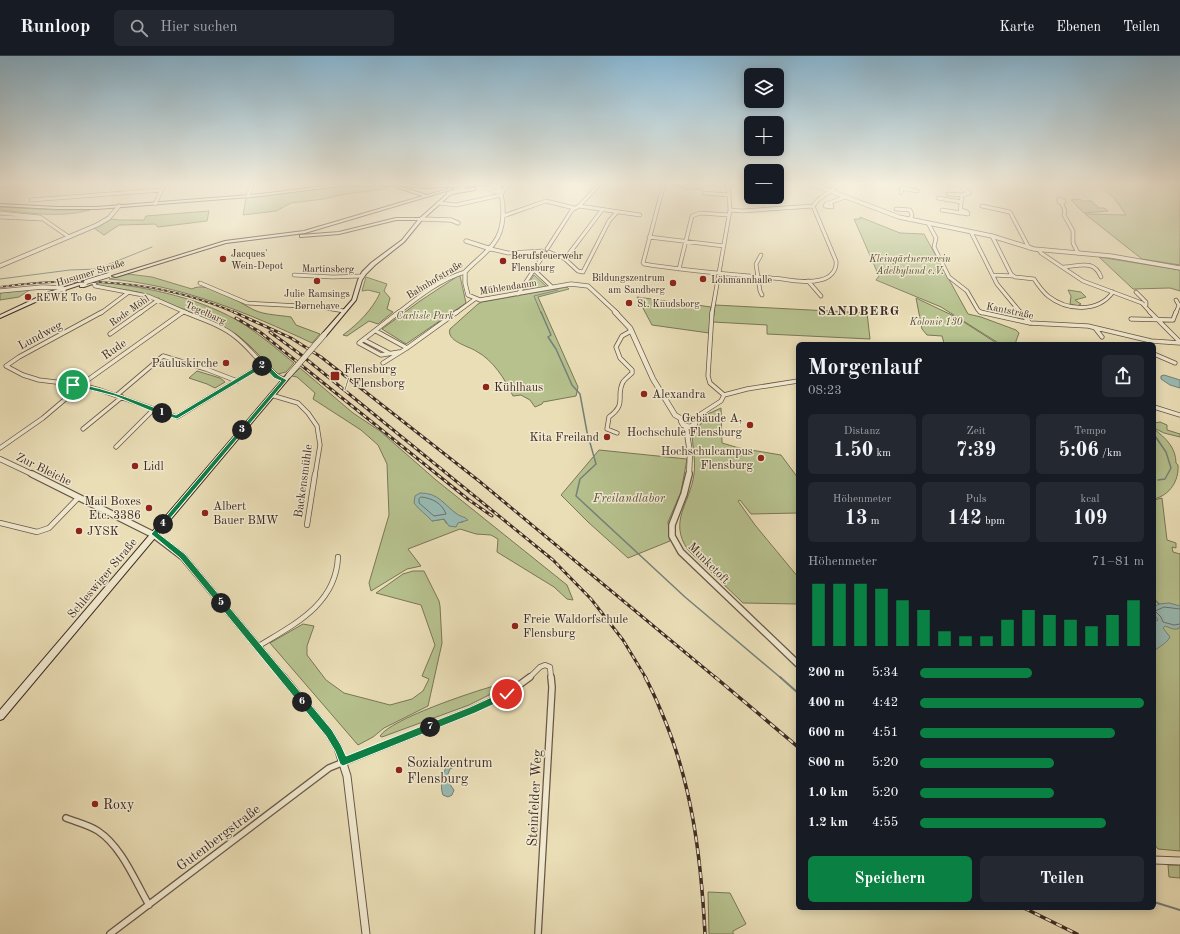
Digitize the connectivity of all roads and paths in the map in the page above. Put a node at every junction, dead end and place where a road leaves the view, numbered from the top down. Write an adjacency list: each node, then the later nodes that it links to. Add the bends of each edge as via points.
1 (49, 224): 22 (street)
2 (99, 224): 22 (street)
3 (333, 224): 18 (main road, Husumer Straße)
4 (378, 224): 20 (main road, via 348,232)
5 (417, 224): 47 (main road, via 403,241)
6 (502, 224): 29 (street, Bahnhofstraße, via 500,234)
7 (564, 224): 31 (street)
8 (592, 224): 35 (street)
9 (608, 224): 42 (street)
10 (653, 224): 24 (street)
11 (690, 224): 26 (street)
12 (728, 224): 27 (street)
13 (821, 224): 53 (street, via 836,258 837,268 821,280)
14 (929, 224): 76 (street, Kantstraße, via 936,238 934,247 949,277 967,291 978,310 984,314)
15 (933, 224): 19 (street)
16 (1018, 224): 28 (street)
17 (1069, 224): 33 (street, via 1073,231 1073,244)
18 (318, 228): 20 (main road, via 315,232); 23 (main road, Husumer Straße)
19 (971, 232): 21 (street); 46 (street)
20 (318, 235): 23 (main road)
21 (992, 236): 28 (street); 49 (street)
22 (69, 237): 36 (street)
23 (271, 237): 44 (main road, Husumer Straße, via 226,242)
24 (649, 237): 26 (street); 39 (street, via 643,264)
25 (466, 241): 29 (street)
26 (686, 242): 27 (street); 39 (street)
27 (724, 246): 43 (street)
28 (1029, 248): 30 (street)
29 (491, 249): 32 (street, via 508,253); 41 (street, Bahnhofstraße)
30 (1039, 250): 33 (street); 37 (street)
31 (548, 251): 32 (street); 35 (street)
32 (544, 252): 40 (street)
33 (1078, 253): 38 (street)
34 (761, 255): 50 (street, via 756,262)
35 (565, 259): 42 (street)
36 (0, 266)
37 (1064, 267): 51 (street, via 1092,265 1098,269); 62 (street, via 1089,284)
38 (1180, 268)
39 (679, 269): 43 (street)
40 (534, 270): 57 (street); 64 (street)
41 (465, 272): 67 (street, via 467,294); 78 (street, Bahnhofstraße, via 455,275 413,301)
42 (582, 272): 48 (street)
43 (720, 274): 50 (street); 98 (street, via 712,314 708,376 710,383)
44 (112, 275): 52 (main road, Husumer Straße, bridge); 54 (main road, Husumer Straße, bridge)
45 (294, 275): 47 (street, Martinsberg)
46 (993, 275): 49 (street); 76 (street)
47 (361, 276): 72 (main road, Schleswiger Straße, via 356,296)
48 (584, 276)
49 (1013, 276): 62 (street, via 1034,279 1050,298 1075,307 1098,305 1107,301)
50 (758, 277): 53 (street); 65 (street)
51 (1101, 277)
52 (96, 281): 54 (main road, Husumer Straße); 58 (street, via 95,286)
53 (808, 281): 66 (street)
54 (85, 283): 58 (street, Tegelbarg); 59 (main road, Husumer Straße)
55 (200, 283): 72 (street, via 247,303 320,307)
56 (584, 284): 64 (street, Mühlendamm); 79 (street, Munketoft, via 619,315)
57 (550, 286)
58 (104, 288): 61 (street, Tegelbarg)
59 (64, 290): 60 (street, via 42,287); 73 (main road, Husumer Straße)
60 (0, 291)
61 (129, 292): 68 (street, Tegelbarg); 96 (street, Lundweg, via 102,312 6,366 39,380)
62 (1113, 292): 70 (street)
63 (1136, 292): 70 (street, via 1146,302)
64 (518, 294): 67 (street, Mühlendamm)
65 (762, 295)
66 (821, 296)
67 (474, 299): 86 (street, Mühlendamm)
68 (158, 300): 71 (street, Tegelbarg); 80 (street, Rode Möhl)
69 (1176, 300): 75 (street, via 1179,305 1174,320)
70 (1145, 305): 75 (street)
71 (184, 311): 92 (street, Tegelbarg, via 234,336 252,350); 96 (street, Rude)
72 (344, 311): 93 (main road, Schleswiger Straße, bridge)
73 (0, 317)
74 (1131, 319): 75 (street)
75 (1160, 321): 85 (street)
76 (1030, 323): 77 (street, Kantstraße, via 1077,324)
77 (1095, 328): 81 (street); 82 (street, Kantstraße)
78 (376, 331): 83 (street, Bahnhofstraße); 86 (street)
79 (631, 331): 104 (street, Munketoft, via 653,379 675,415); 108 (street, via 622,336 616,347 620,358 632,370 623,382 617,411 609,417 607,427 609,431)
80 (110, 334)
81 (1102, 337)
82 (1142, 339): 84 (street); 85 (street, Kantstraße)
83 (364, 340): 88 (street); 88 (street, Bahnhofstraße, via 359,343 381,355)
84 (1143, 342)
85 (1180, 343)
86 (407, 348): 87 (street, Mühlendamm)
87 (399, 352): 88 (street); 90 (street, Mühlendamm)
88 (389, 353)
89 (1156, 355): 91 (street)
90 (383, 363)
91 (1175, 363)
92 (264, 364): 93 (street, Tegelbarg, via 276,376); 94 (street)
93 (285, 380): 99 (main road, Schleswiger Straße)
94 (237, 381): 97 (street, via 163,356); 102 (street, via 177,417)
95 (796, 381): 98 (street)
96 (81, 386): 97 (street); 110 (street, Rude, via 43,418)
97 (117, 395): 100 (street)
98 (724, 395): 105 (street, via 721,401)
99 (271, 396): 114 (street, Backensmühle, via 298,403 314,422 318,432 320,445); 115 (main road, Schleswiger Straße)
100 (122, 397): 102 (street); 107 (street)
101 (1156, 407): 103 (street)
102 (153, 410): 109 (street)
103 (1180, 415)
104 (682, 419): 105 (street); 106 (street, Munketoft, via 682,424)
105 (693, 419): 106 (street, via 694,425)
106 (686, 427): 118 (street, Munketoft, via 689,477 672,525 672,537 681,552)
107 (83, 429)
108 (617, 433)
109 (116, 447)
110 (0, 448)
111 (0, 459): 112 (street, Zur Bleiche)
112 (78, 498): 113 (street, Zur Bleiche, via 43,531 37,532); 115 (street, Zur Bleiche)
113 (0, 522)
114 (307, 525)
115 (154, 534): 117 (street, Zur Bleiche, via 182,556); 120 (main road, Schleswiger Straße)
116 (338, 557): 117 (street, via 331,586 322,602 296,625)
117 (257, 647): 121 (street, Zur Bleiche, via 329,733)
118 (796, 662)
119 (548, 665): 121 (street, Gutenbergstraße, via 543,665 519,686 491,702); 128 (street, Steinfelder Weg, via 551,670 552,687)
120 (0, 716)
121 (343, 761): 125 (street, Gutenbergstraße, via 329,768); 127 (street, Zur Bleiche)
122 (66, 818): 125 (street, via 98,831 111,843)
123 (1156, 860): 124 (street)
124 (1180, 861)
125 (149, 905): 126 (street, Gutenbergstraße)
126 (110, 934)
127 (366, 934)
128 (538, 934)

